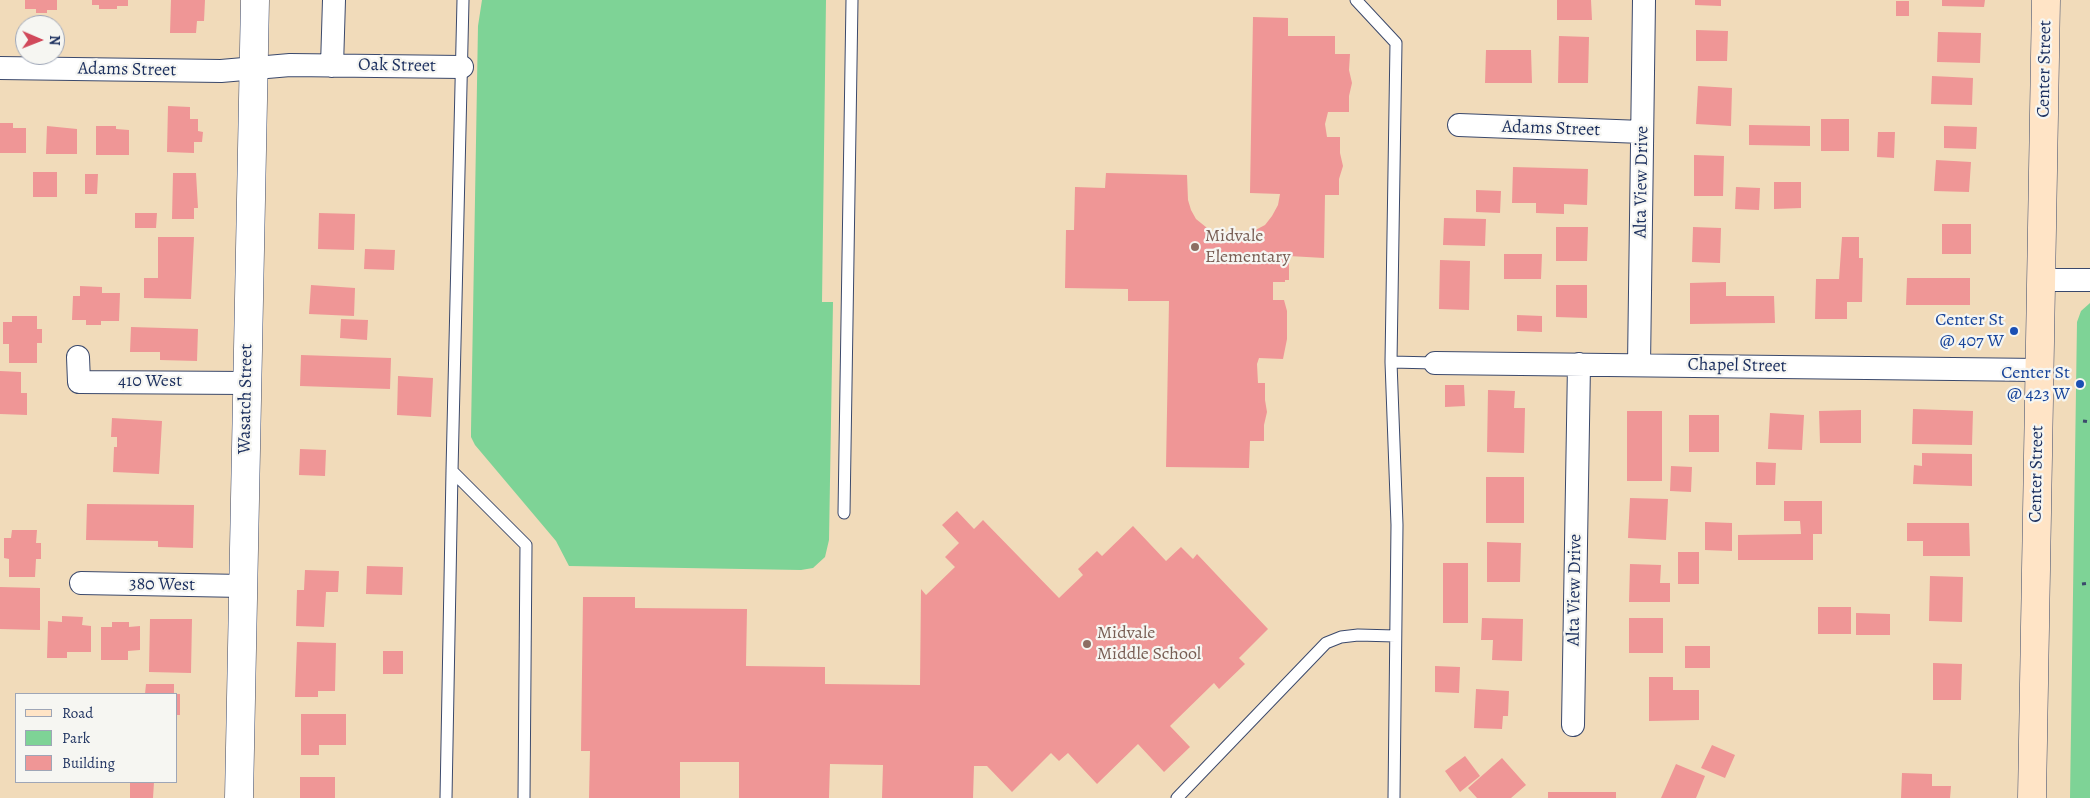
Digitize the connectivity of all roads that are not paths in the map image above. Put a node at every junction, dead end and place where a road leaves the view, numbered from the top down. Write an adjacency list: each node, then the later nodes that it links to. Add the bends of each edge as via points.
1 (255, 0): 11 (street, Wasatch Street)
2 (334, 0): 8 (street, Oak Street)
3 (464, 0): 9 (lane)
4 (852, 0): 24 (lane)
5 (1356, 0): 17 (lane, via 1396,43)
6 (1644, 0): 13 (street, Alta View Drive)
7 (2046, 0): 14 (main road, Center Street)
8 (332, 66): 9 (street, Oak Street); 11 (street, Oak Street)
9 (462, 67): 23 (lane)
10 (0, 68): 11 (street, Adams Street, via 221,71)
11 (254, 68): 22 (street, Wasatch Street)
12 (1460, 125): 13 (street, Adams Street)
13 (1642, 132): 20 (street, Alta View Drive)
14 (2041, 280): 15 (street); 21 (main road, Center Street)
15 (2090, 280)
16 (78, 357): 22 (street, 410 West, via 79,382)
17 (1391, 362): 18 (lane); 27 (lane, via 1396,525)
18 (1435, 362): 19 (street, Chapel Street)
19 (1579, 364): 20 (street, Chapel Street); 28 (street, Alta View Drive)
20 (1639, 365): 21 (street, Chapel Street)
21 (2039, 370): 34 (main road, Center Street)
22 (247, 383): 26 (street, Wasatch Street)
23 (452, 471): 30 (lane); 31 (lane, via 526,545)
24 (844, 513)
25 (81, 583): 26 (street, 380 West)
26 (243, 586): 29 (street, Wasatch Street)
27 (1395, 636): 32 (lane, via 1358,635 1326,643); 33 (lane)
28 (1573, 725)
29 (239, 798)
30 (446, 798)
31 (524, 798)
32 (1177, 798)
33 (1394, 798)
34 (2032, 798)

